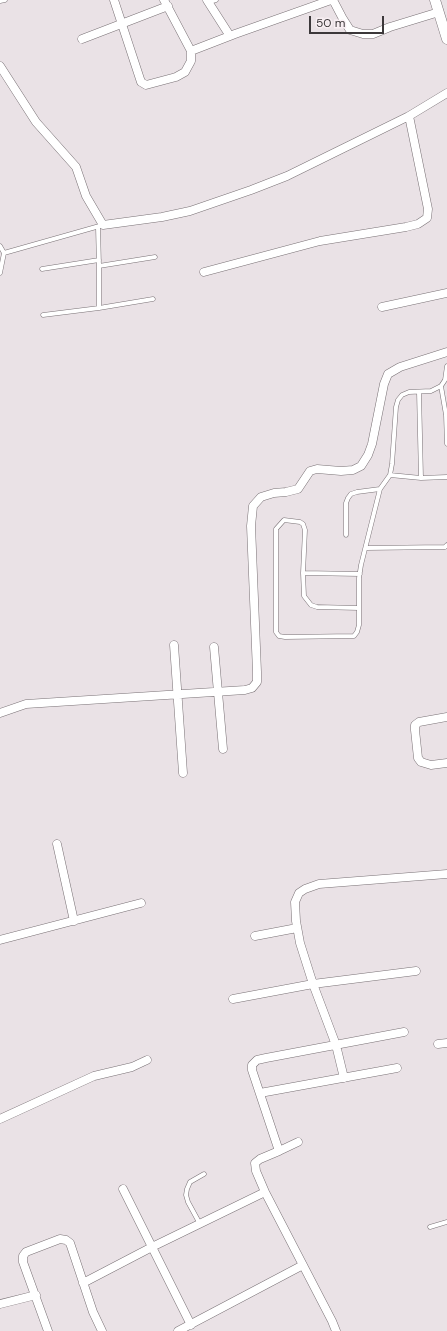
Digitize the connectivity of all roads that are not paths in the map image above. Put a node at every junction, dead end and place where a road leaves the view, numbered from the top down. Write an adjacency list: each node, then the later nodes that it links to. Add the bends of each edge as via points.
1 (4, 0): 6 (lane)
2 (114, 0): 9 (street)
3 (332, 0): 8 (street, via 350,30 363,34 373,34); 10 (street)
4 (435, 0): 8 (street)
5 (210, 1): 10 (street)
6 (0, 2)
7 (166, 3): 9 (street); 13 (street)
8 (439, 12): 12 (street)
9 (122, 23): 11 (street); 13 (street, via 141,82 146,85 186,72 191,61)
10 (230, 36): 13 (street)
11 (82, 39)
12 (447, 39)
13 (191, 51)
14 (0, 66): 17 (street, via 36,122 76,167 86,196)
15 (447, 93): 16 (street)
16 (409, 116): 17 (street, via 286,176 251,190 190,211); 24 (street, via 428,209 427,218 406,227 320,242)
17 (101, 226): 19 (lane); 21 (lane)
18 (0, 246): 19 (lane)
19 (4, 253): 25 (lane)
20 (155, 257): 22 (lane)
21 (99, 260): 22 (lane); 23 (lane)
22 (99, 266): 29 (lane)
23 (42, 269)
24 (204, 272)
25 (0, 273)
26 (447, 293): 28 (street)
27 (153, 299): 29 (lane)
28 (382, 307)
29 (99, 308): 30 (lane)
30 (43, 315)
31 (447, 352): 48 (street, via 400,367 388,374 372,444 361,466 353,470 310,471 298,489 261,497 253,506 251,526 257,682 252,688 245,690)
32 (447, 366): 33 (lane, via 445,380)
33 (441, 386): 34 (lane, via 431,391); 35 (lane)
34 (419, 392): 36 (lane, via 408,392 398,400); 37 (lane)
35 (447, 444)
36 (390, 475): 37 (lane); 39 (lane)
37 (420, 478): 38 (lane)
38 (447, 478)
39 (380, 489): 40 (lane, via 357,492 348,498); 42 (lane)
40 (346, 535)
41 (447, 545): 42 (lane)
42 (366, 548): 44 (lane)
43 (303, 573): 44 (lane); 45 (lane, via 304,596 311,605); 45 (lane, via 303,524 284,520 276,529 275,628 279,636 354,636 359,625)
44 (360, 574): 45 (lane)
45 (359, 608)
46 (174, 645): 49 (street)
47 (214, 647): 48 (street)
48 (218, 691): 49 (street); 52 (street)
49 (177, 693): 50 (street, via 26,704); 54 (street)
50 (0, 713)
51 (447, 717): 53 (street, via 419,722 414,730 418,758 421,762 431,765)
52 (223, 749)
53 (447, 763)
54 (182, 772)
55 (57, 844): 58 (street)
56 (447, 874): 59 (street, via 319,884 305,889 299,893 295,902)
57 (141, 903): 58 (street)
58 (74, 920): 61 (street)
59 (297, 928): 60 (street); 63 (street)
60 (255, 936)
61 (0, 940)
62 (416, 971): 63 (street)
63 (313, 984): 64 (street); 68 (street)
64 (233, 999)
65 (404, 1032): 68 (street)
66 (447, 1043): 67 (street)
67 (438, 1044)
68 (336, 1045): 71 (street); 72 (street, via 257,1060 252,1064 252,1070)
69 (147, 1060): 73 (street, via 132,1067 94,1076)
70 (397, 1068): 71 (street)
71 (344, 1078): 72 (street)
72 (260, 1092): 75 (street)
73 (0, 1119)
74 (298, 1142): 75 (street)
75 (279, 1151): 78 (street, via 255,1163)
76 (204, 1174): 80 (lane, via 190,1182 186,1195)
77 (123, 1188): 82 (street)
78 (265, 1192): 80 (street); 83 (street)
79 (447, 1222): 81 (lane)
80 (201, 1224): 82 (street)
81 (430, 1227)
82 (152, 1247): 84 (street); 87 (street)
83 (303, 1265): 87 (street); 91 (street)
84 (84, 1283): 85 (street, via 70,1243 60,1239 26,1252 24,1256 23,1262); 89 (street)
85 (36, 1295): 86 (street); 88 (street)
86 (0, 1304)
87 (191, 1325): 90 (street)
88 (48, 1331)
89 (102, 1331)
90 (178, 1331)
91 (336, 1331)

